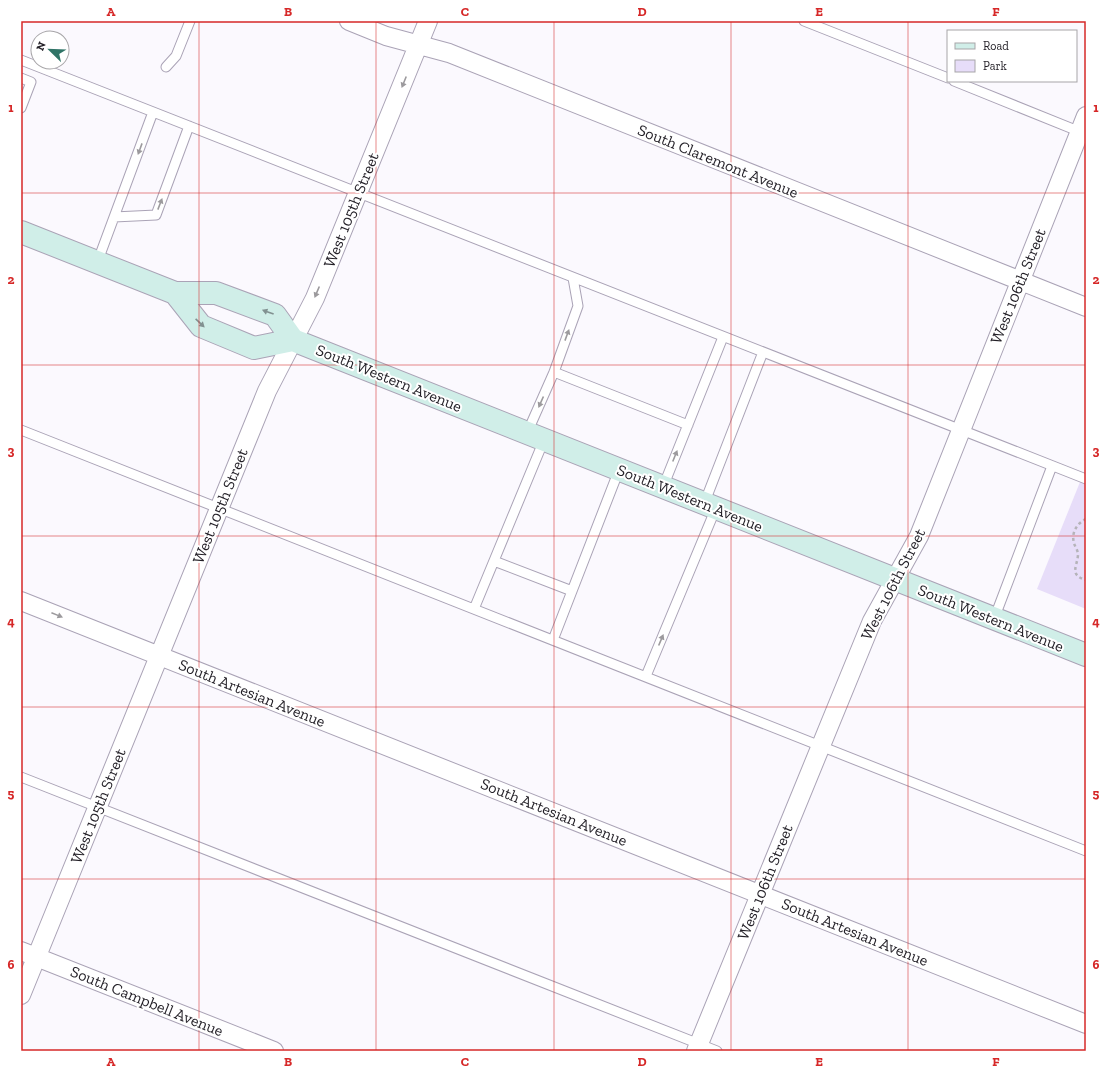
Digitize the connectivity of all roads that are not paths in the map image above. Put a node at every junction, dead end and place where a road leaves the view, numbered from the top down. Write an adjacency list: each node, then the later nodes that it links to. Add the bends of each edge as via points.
1 (190, 21): 7 (lane, via 176,56)
2 (348, 21): 5 (street, South Claremont Avenue)
3 (428, 21): 5 (street, West 105th Street)
4 (804, 21): 9 (lane)
5 (418, 46): 15 (street, West 105th Street, one-way to 15); 20 (street, South Claremont Avenue, via 449,53)
6 (21, 60): 12 (lane)
7 (166, 67)
8 (21, 78): 11 (lane, via 31,82)
9 (947, 78)
10 (957, 82): 14 (lane)
11 (21, 108)
12 (153, 112): 13 (lane); 16 (lane, one-way to 16)
13 (189, 126): 15 (lane); 16 (lane, one-way to 13, via 156,214)
14 (1084, 127): 20 (street, West 106th Street)
15 (358, 193): 19 (lane); 24 (street, West 105th Street, one-way to 24, via 315,298)
16 (114, 217): 18 (lane)
17 (21, 232): 18 (main road)
18 (97, 263): 21 (main road)
19 (573, 278): 23 (lane); 26 (lane, one-way to 19, via 578,306)
20 (1020, 281): 22 (street, South Claremont Avenue); 29 (street, West 106th Street)
21 (175, 294): 24 (main road, one-way to 21, via 275,315 216,293); 24 (main road, one-way to 24, via 201,326 254,348)
22 (1086, 307)
23 (723, 337): 25 (lane); 27 (lane)
24 (293, 340): 30 (main road, South Western Avenue); 36 (street, West 105th Street, via 267,391)
25 (763, 352): 29 (lane); 35 (lane)
26 (554, 372): 27 (lane); 30 (lane, one-way to 30)
27 (688, 425): 34 (lane, one-way to 27)
28 (21, 430): 36 (lane)
29 (961, 430): 31 (lane); 38 (street, West 106th Street, via 918,536)
30 (535, 437): 32 (main road, South Western Avenue); 37 (lane)
31 (1052, 466): 33 (lane); 42 (lane)
32 (619, 470): 34 (main road, South Western Avenue); 39 (lane)
33 (1086, 479)
34 (663, 487): 35 (main road, South Western Avenue)
35 (710, 506): 38 (main road, South Western Avenue); 46 (lane, one-way to 35)
36 (219, 509): 41 (lane); 45 (street, West 105th Street)
37 (494, 561): 39 (lane); 41 (lane)
38 (896, 580): 42 (main road, South Western Avenue); 47 (street, West 106th Street, via 872,622)
39 (572, 590): 43 (lane)
40 (21, 601): 45 (street, South Artesian Avenue, one-way to 45)
41 (474, 609): 43 (lane)
42 (994, 619): 44 (main road, South Western Avenue)
43 (552, 640): 46 (lane)
44 (1086, 655)
45 (159, 656): 49 (street, West 105th Street); 51 (street, South Artesian Avenue)
46 (646, 676): 47 (lane)
47 (821, 745): 50 (lane); 51 (street, West 106th Street)
48 (21, 778): 49 (lane)
49 (97, 808): 52 (street, West 105th Street); 55 (lane)
50 (1086, 851)
51 (760, 894): 54 (street, South Artesian Avenue); 55 (street, West 106th Street)
52 (29, 954): 53 (street, West 105th Street); 56 (street, South Campbell Avenue)
53 (21, 995)
54 (1086, 1024)
55 (697, 1047): 57 (lane)
56 (274, 1051)
57 (717, 1051)

